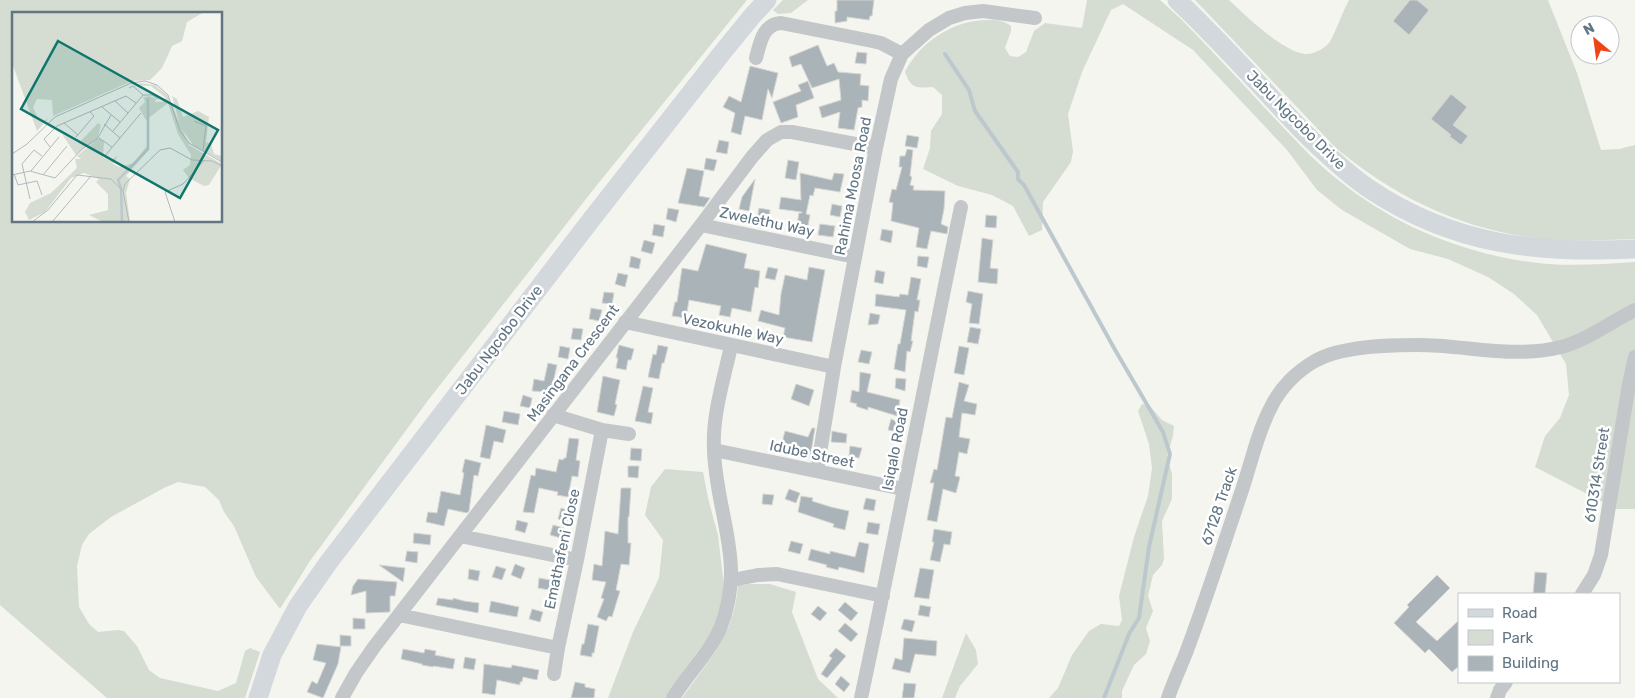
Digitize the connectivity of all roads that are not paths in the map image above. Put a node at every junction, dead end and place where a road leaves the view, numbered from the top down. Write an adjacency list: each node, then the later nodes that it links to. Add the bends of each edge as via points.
1 (767, 0): 31 (main road, Jabu Ngcobo Drive, via 631,169 328,563 298,606 272,655)
2 (1177, 0): 9 (main road, Jabu Ngcobo Drive, via 1314,143 1370,190 1398,206 1464,234 1507,245 1550,250)
3 (1035, 18): 4 (street, Rahima Moosa Road, via 982,10 965,13 929,30)
4 (902, 54): 5 (street, via 881,43 789,23 775,23 767,29); 6 (street, Rahima Moosa Road, via 891,80)
5 (756, 58)
6 (876, 148): 8 (street, Masingana Crescent, via 792,132 773,135 752,157); 10 (street, Rahima Moosa Road)
7 (961, 207): 21 (street, Isiqalo Road)
8 (701, 225): 10 (street, Zwelethu Way); 12 (street, Masingana Crescent)
9 (1635, 249)
10 (855, 257): 15 (street, Rahima Moosa Road)
11 (1635, 310): 35 (street, 67128 Track, via 1562,347 1517,352 1418,345 1380,347 1337,352 1314,361 1300,371 1280,392 1261,430 1245,484)
12 (625, 322): 13 (street, Vezokuhle Way); 16 (street, Masingana Crescent)
13 (731, 346): 15 (street, Vezokuhle Way); 19 (street, via 718,408)
14 (1635, 357): 25 (street, 610314 Street, via 1601,555)
15 (834, 367): 20 (street, Rahima Moosa Road)
16 (553, 416): 17 (street); 22 (street, Masingana Crescent)
17 (602, 430): 18 (street); 23 (street, Emathafeni Close)
18 (629, 434)
19 (714, 450): 20 (street, Idube Street); 24 (street, via 730,544)
20 (817, 471): 21 (street, Idube Street)
21 (903, 489): 26 (street, Isiqalo Road)
22 (460, 536): 23 (street); 27 (street, Masingana Crescent)
23 (578, 560): 28 (street, Emathafeni Close)
24 (732, 580): 26 (street, via 758,574 778,574); 33 (street, via 716,638)
25 (1583, 593)
26 (883, 596): 34 (street, Isiqalo Road)
27 (399, 615): 28 (street); 32 (street, Masingana Crescent, via 356,673)
28 (558, 648): 29 (street, Emathafeni Close)
29 (554, 674)
30 (1505, 683): 36 (street)
31 (258, 698)
32 (342, 698)
33 (673, 698)
34 (861, 698)
35 (1168, 698)
36 (1497, 698)

